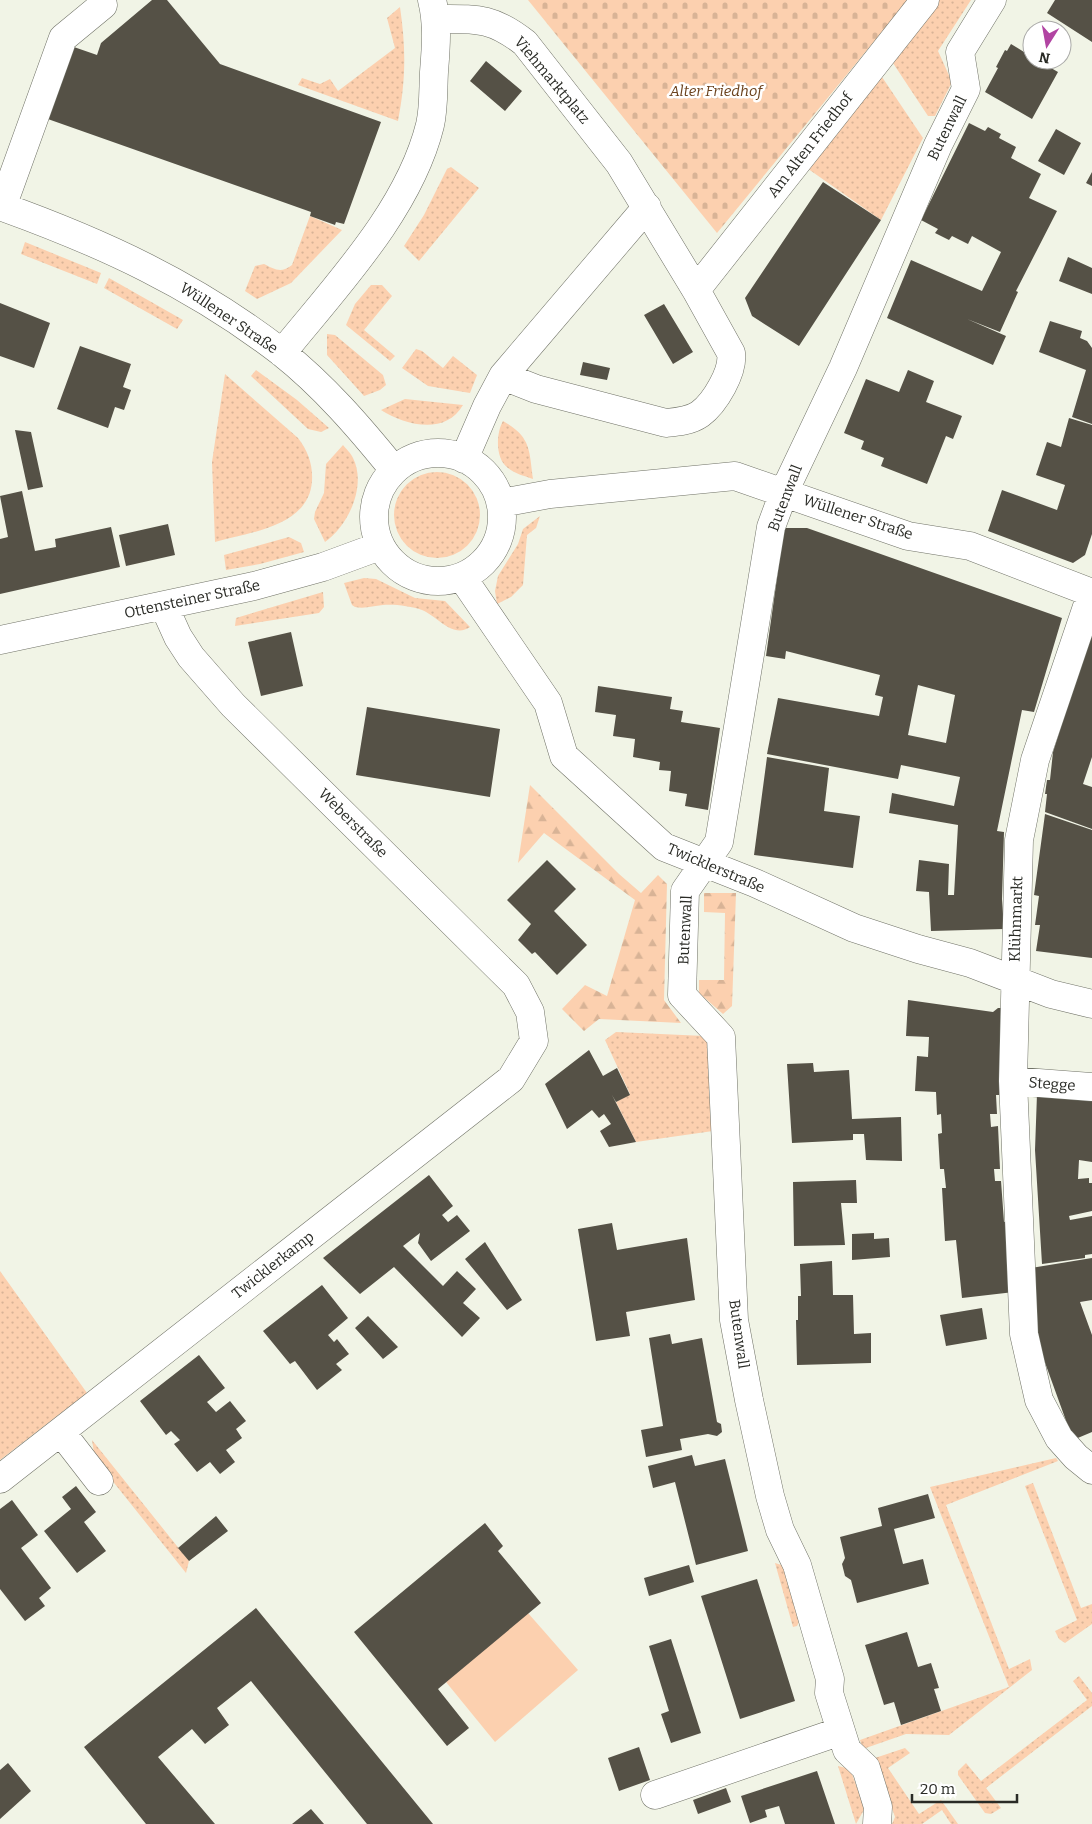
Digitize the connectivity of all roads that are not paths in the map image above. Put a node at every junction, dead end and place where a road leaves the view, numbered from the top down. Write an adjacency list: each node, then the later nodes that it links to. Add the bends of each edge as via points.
1 (925, 0): 7 (street, Am Alten Friedhof)
2 (992, 0): 12 (street, Butenwall, via 960,52 966,89)
3 (103, 5): 5 (street, via 63,38)
4 (435, 10): 6 (street, Viehmarktplatz, via 488,21 507,29 524,43 619,163); 8 (street, Viehmarktplatz, via 430,123 421,152 397,202)
5 (1, 206): 8 (street, Wüllener Straße, via 142,264 210,302)
6 (647, 207): 7 (street, Viehmarktplatz); 9 (street)
7 (696, 290): 9 (street, Viehmarktplatz, via 730,352 732,362 726,380 700,414 681,422 666,423 536,390)
8 (282, 353): 11 (street, Wüllener Straße, via 341,407)
9 (503, 376): 10 (street)
10 (464, 458): 11 (street, via 446,453 428,454 410,459); 13 (street, via 487,477)
11 (394, 470): 14 (street, via 376,497 373,513 374,530)
12 (784, 492): 13 (street, Wüllener Straße, via 735,476 550,494); 16 (street, Wüllener Straße, via 908,536 970,546); 19 (street, Butenwall, via 771,527 719,842)
13 (501, 503): 15 (street, via 502,526 495,547 481,565)
14 (380, 546): 15 (street, via 391,562 406,574 424,580); 17 (street, Ottensteiner Straße, via 323,567)
15 (462, 577): 19 (street, Twicklerstraße, via 548,703 564,756 664,847)
16 (1092, 592): 20 (street, Klühnmarkt, via 1036,760 1019,840)
17 (164, 606): 18 (street, Ottensteiner Straße); 22 (street, Weberstraße, via 191,657 233,705 516,985 530,1012)
18 (0, 640)
19 (704, 863): 20 (street, Twicklerstraße, via 854,928); 29 (street, Butenwall, via 685,891 682,995 721,1037 734,1320 770,1496 780,1530 797,1565 830,1679 829,1694)
20 (1014, 979): 21 (street, Twicklerstraße, via 1051,994); 23 (street, Klühnmarkt)
21 (1092, 1004)
22 (534, 1041): 25 (street, Twicklerkamp, via 511,1079)
23 (1013, 1081): 24 (street, Stegge); 26 (street, Klühnmarkt, via 1024,1334 1039,1400 1059,1438 1076,1458)
24 (1092, 1087)
25 (61, 1432): 27 (street, Twicklerkamp); 28 (street)
26 (1092, 1470)
27 (0, 1479)
28 (99, 1481)
29 (841, 1731): 30 (street); 31 (street, Butenwall, via 848,1750 866,1768 878,1807)
30 (655, 1795)
31 (876, 1824)

